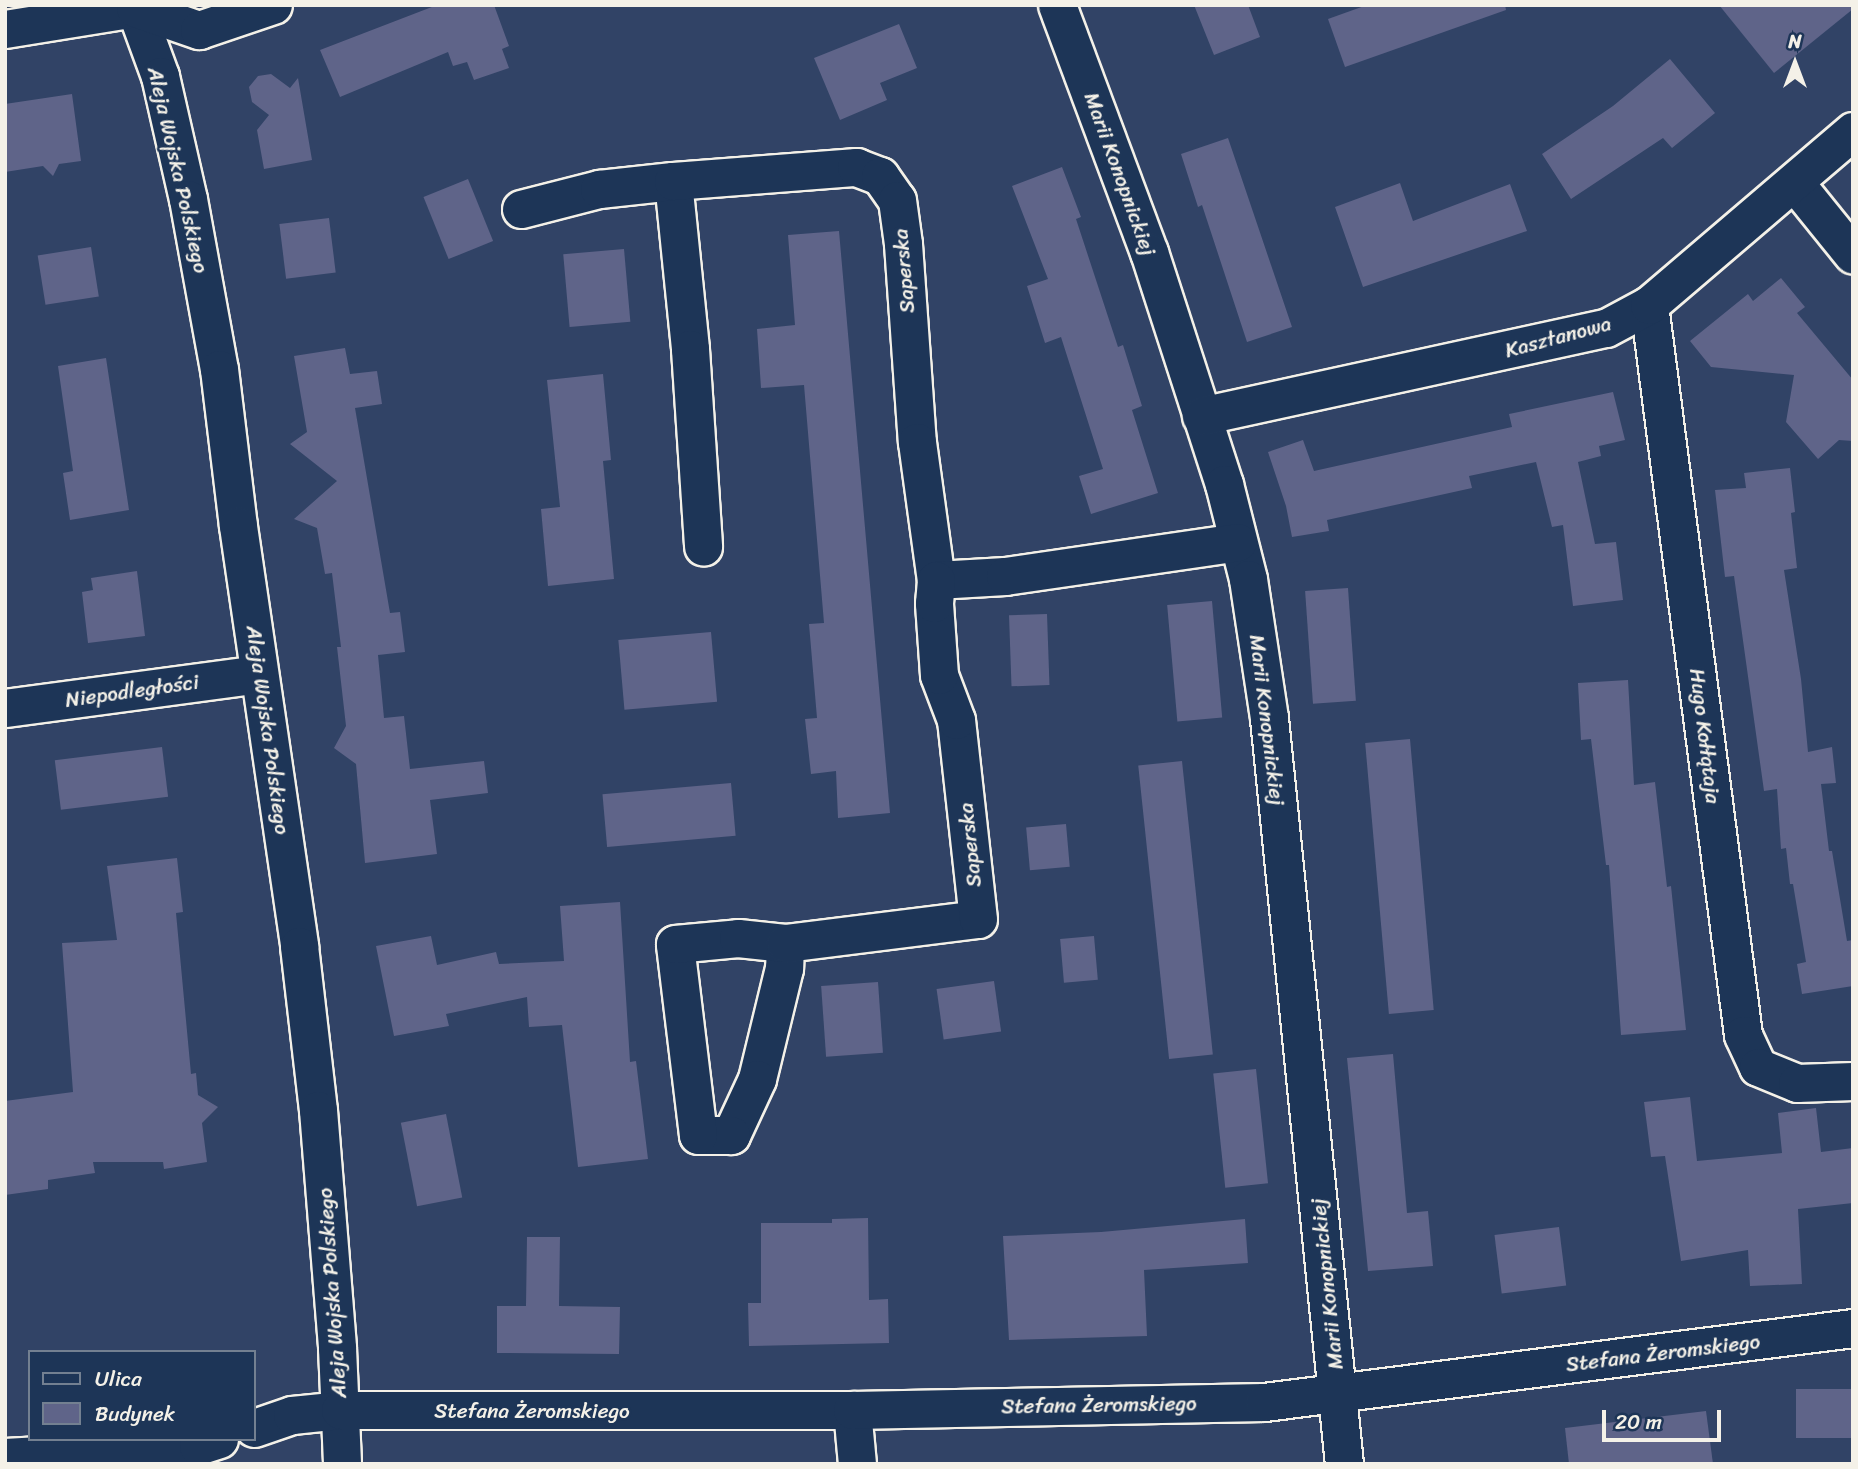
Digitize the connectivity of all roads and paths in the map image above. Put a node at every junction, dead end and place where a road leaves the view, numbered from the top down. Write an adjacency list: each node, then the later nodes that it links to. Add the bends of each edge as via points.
1 (273, 5): 3 (street, via 199,30)
2 (1057, 5): 11 (street, Marii Konopnickiej, via 1149,252)
3 (136, 6): 4 (street); 15 (street, Aleja Wojska Polskiego, via 160,76 202,274)
4 (5, 29)
5 (1853, 131): 7 (street, Kasztanowa)
6 (673, 181): 8 (street, Saperska, via 599,189); 13 (street); 14 (street, Saperska, via 856,167 880,176 897,200 917,442)
7 (1795, 183): 9 (street); 10 (street, Kasztanowa)
8 (521, 209)
9 (1853, 255)
10 (1649, 305): 11 (street, Kasztanowa, via 1606,328 1568,338); 18 (street, Hugo Kołłątaja, via 1744,1035 1758,1068 1797,1083)
11 (1201, 416): 12 (street, Marii Konopnickiej)
12 (1238, 542): 14 (street, via 1005,576); 20 (street, Marii Konopnickiej, via 1269,718)
13 (703, 547)
14 (936, 580): 17 (street, Saperska, via 933,603 939,675 957,720 978,919)
15 (259, 674): 16 (street, Niepodległości); 21 (street, Aleja Wojska Polskiego, via 299,946 323,1155)
16 (5, 708)
17 (785, 943): 17 (street, Saperska, via 757,1079 731,1135 698,1135 675,944 738,938)
18 (1853, 1081)
19 (1853, 1328): 20 (street, Stefana Żeromskiego)
20 (1338, 1393): 22 (street, Stefana Żeromskiego, via 1264,1402); 28 (street, Marii Konopnickiej)
21 (340, 1410): 22 (street, Stefana Żeromskiego); 23 (street, Stefana Żeromskiego, via 292,1415); 26 (street, Aleja Wojska Polskiego)
22 (852, 1410): 27 (street)
23 (256, 1427)
24 (213, 1441): 25 (street, via 198,1446)
25 (5, 1457)
26 (342, 1464)
27 (857, 1464)
28 (1344, 1464)

